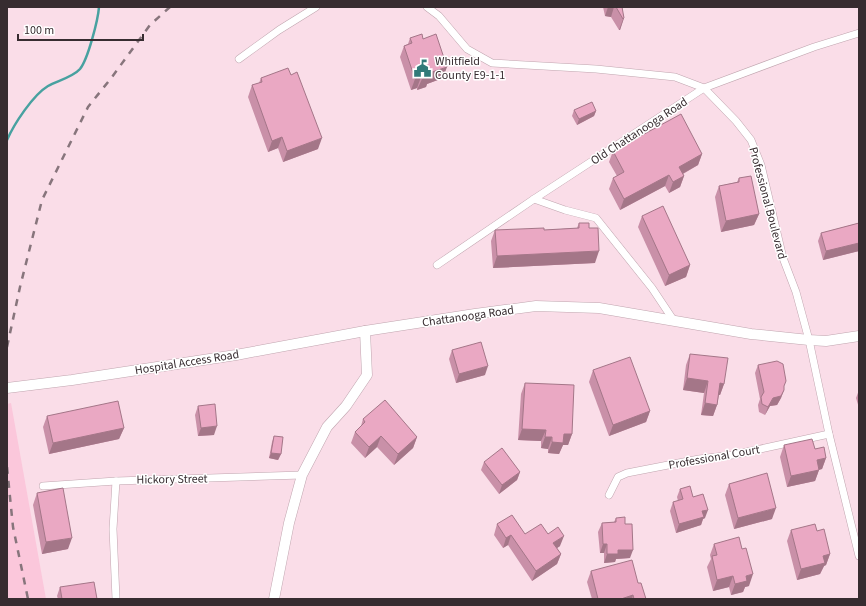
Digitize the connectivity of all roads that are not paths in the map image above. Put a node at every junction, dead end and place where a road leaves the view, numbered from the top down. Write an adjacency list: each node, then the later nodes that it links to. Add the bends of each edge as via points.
1 (316, 7): 4 (street)
2 (427, 7): 5 (street, Professional Boulevard, via 439,16 467,49 492,63 675,76)
3 (859, 33): 5 (street, Old Chattanooga Road)
4 (238, 59)
5 (704, 88): 6 (street, Old Chattanooga Road); 11 (street, Professional Boulevard, via 752,140 783,258 796,292)
6 (534, 199): 7 (street, Old Chattanooga Road); 8 (street, via 596,218 652,288)
7 (437, 265)
8 (674, 321): 9 (main road, Chattanooga Road, via 599,308 536,306); 11 (main road, Chattanooga Road, via 751,334)
9 (365, 331): 12 (main road, Hospital Access Road, via 230,356); 14 (main road, via 367,375 346,406 327,427)
10 (859, 336): 11 (main road, Chattanooga Road, via 826,341)
11 (809, 340): 13 (street, Professional Boulevard)
12 (7, 388)
13 (829, 434): 17 (street, Professional Court, via 733,455 627,473 618,478); 18 (street, Professional Boulevard)
14 (302, 475): 15 (street, Hickory Street); 20 (main road, via 289,523)
15 (116, 481): 16 (street, Hickory Street); 19 (street, via 113,529)
16 (43, 486)
17 (609, 495)
18 (859, 556)
19 (116, 599)
20 (274, 599)

